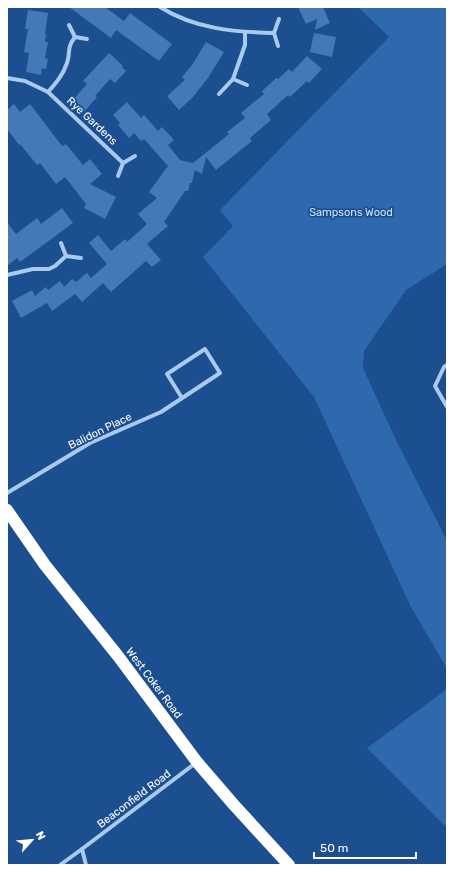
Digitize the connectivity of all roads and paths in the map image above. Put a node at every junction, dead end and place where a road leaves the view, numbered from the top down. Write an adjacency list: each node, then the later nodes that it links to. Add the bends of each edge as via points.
1 (163, 8): 4 (street, via 184,20 200,25)
2 (279, 19): 5 (street)
3 (69, 25): 6 (street)
4 (245, 32): 5 (street); 10 (street, via 245,46)
5 (274, 33): 8 (street)
6 (75, 37): 7 (street); 12 (street, via 70,44 64,71)
7 (87, 39)
8 (278, 46)
9 (7, 78): 12 (street, Rye Gardens, via 25,81)
10 (233, 79): 11 (street); 13 (street)
11 (247, 84)
12 (48, 92): 15 (street, Rye Gardens)
13 (219, 94)
14 (135, 156): 15 (street)
15 (123, 163): 16 (street)
16 (118, 176)
17 (61, 243): 18 (street)
18 (66, 256): 19 (street); 20 (street, via 49,269 34,269)
19 (81, 258)
20 (7, 275)
21 (447, 365): 23 (street, via 435,386)
22 (182, 398): 22 (street, Balidon Place, via 220,373 205,349 167,374); 24 (street, Balidon Place, via 154,415 90,444)
23 (447, 407)
24 (7, 493)
25 (7, 510): 26 (highway, West Coker Road, via 45,565 118,656)
26 (197, 762): 27 (street, Beaconfield Road); 30 (highway, West Coker Road)
27 (82, 850): 28 (street, Beaconfield Road); 29 (street)
28 (60, 865)
29 (86, 865)
30 (289, 865)

